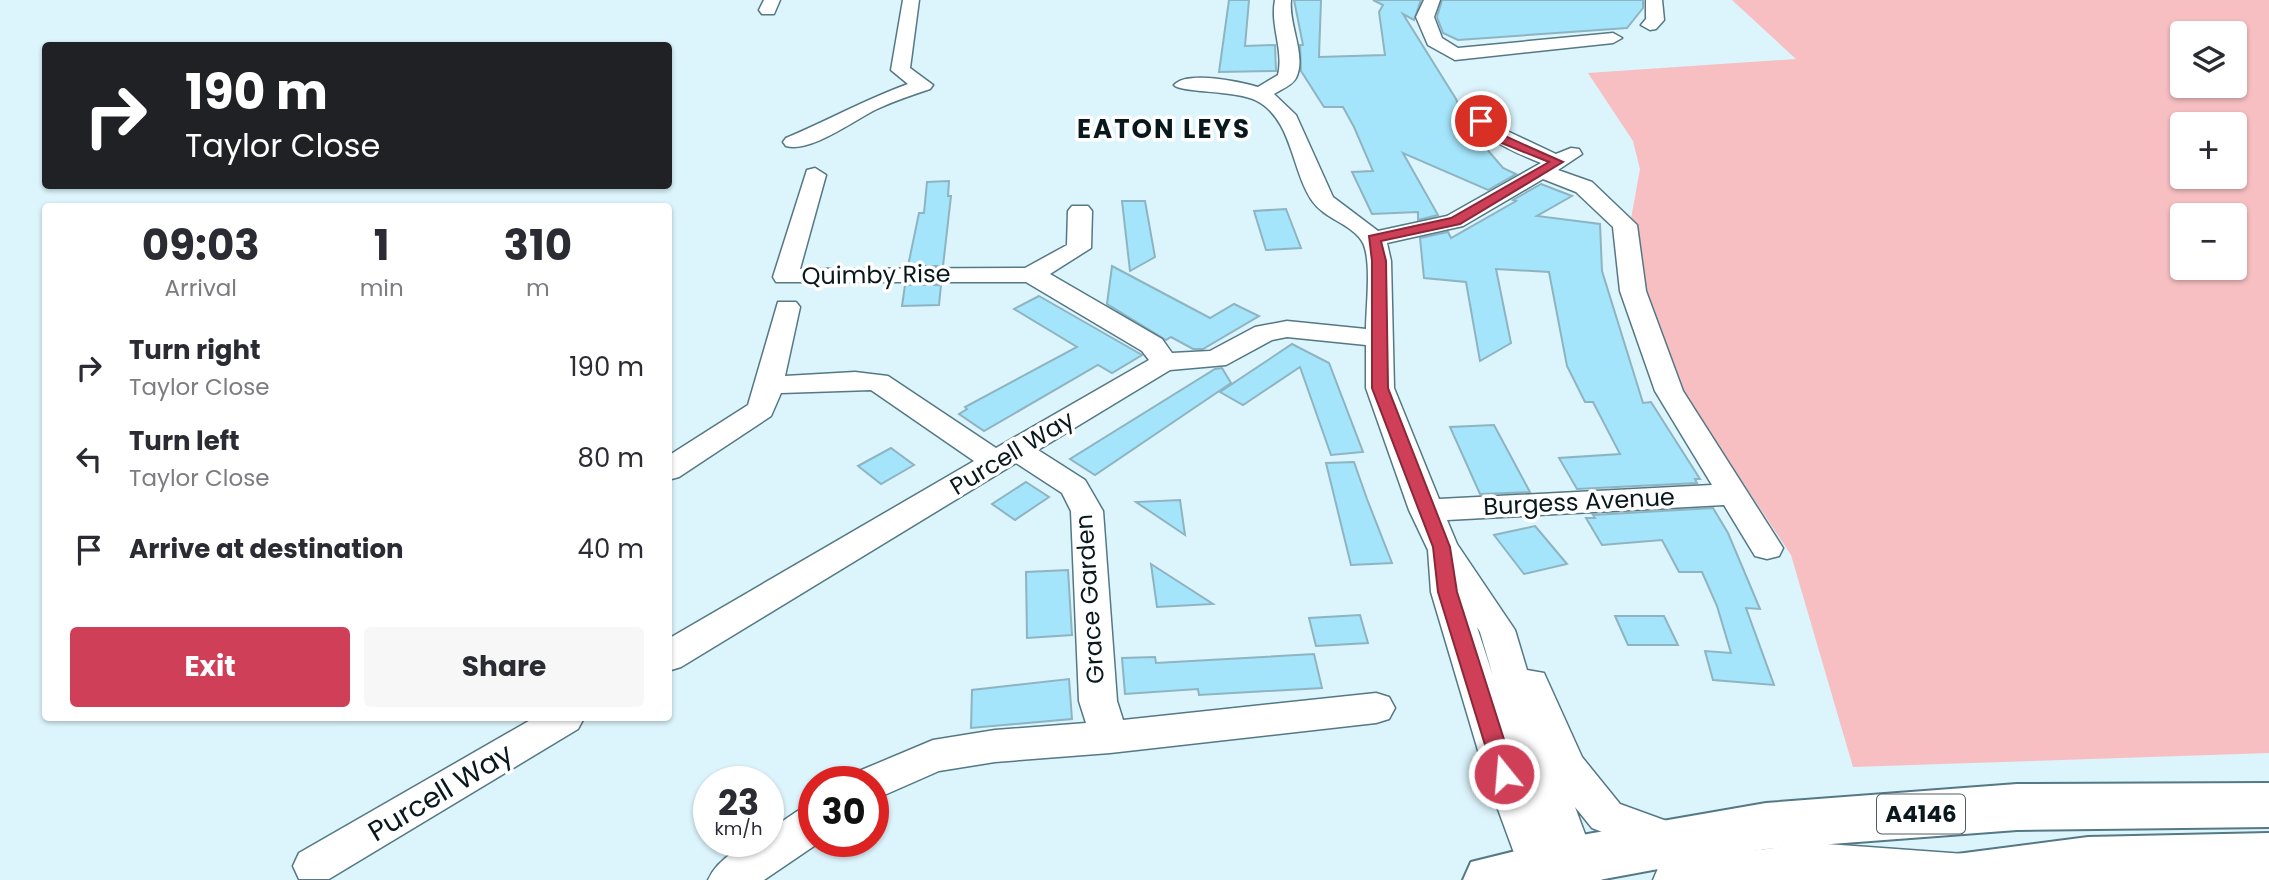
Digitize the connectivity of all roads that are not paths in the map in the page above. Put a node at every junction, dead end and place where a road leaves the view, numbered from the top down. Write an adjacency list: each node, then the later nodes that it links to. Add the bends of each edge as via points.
1 (911, 0): 10 (street, via 900,70 922,85)
2 (1283, 0): 8 (street, via 1279,14 1292,66 1287,78)
3 (1432, 0): 6 (street, via 1425,17 1434,41 1455,54)
4 (1654, 0): 5 (street, via 1655,20)
5 (1650, 25)
6 (1613, 38)
7 (1184, 85): 8 (street, via 1236,86)
8 (1260, 93): 14 (street, via 1286,114 1323,200)
9 (1476, 103): 11 (street, via 1481,121 1503,140)
10 (793, 142)
11 (1557, 162): 14 (street, via 1455,221); 22 (street, via 1625,225 1633,291 1669,391)
12 (815, 175): 15 (street, Quimby Rise, via 785,277)
13 (1080, 211): 15 (street, Quimby Rise, via 1079,248)
14 (1374, 239): 17 (street, via 1379,261)
15 (1030, 275): 18 (street, Quimby Rise, via 1152,345)
16 (787, 307): 19 (street)
17 (1379, 338): 18 (street, Purcell Way, via 1287,329 1264,333 1216,359); 23 (street, via 1380,388)
18 (1164, 362): 20 (street, Purcell Way)
19 (769, 385): 20 (street, Grace Garden, via 878,382); 21 (street, via 761,410)
20 (1007, 457): 27 (street, Purcell Way); 30 (street, Grace Garden, via 1074,487 1087,511 1098,701)
21 (672, 467)
22 (1733, 494): 23 (street, Burgess Avenue); 25 (street)
23 (1426, 510): 24 (street)
24 (1441, 547): 26 (street); 37 (street, via 1448,592 1504,774)
25 (1768, 548)
26 (1497, 630): 35 (street, via 1523,665 1567,767 1606,816); 37 (street, via 1540,771)
27 (672, 655)
28 (1376, 708): 30 (street)
29 (560, 721): 36 (street, Purcell Way)
30 (1110, 737): 31 (street, via 933,756)
31 (889, 776)
32 (2269, 804): 35 (highway, A4146, via 2017,807 1766,826)
33 (798, 834): 39 (street)
34 (2269, 857): 38 (highway, via 2088,861)
35 (1674, 861): 37 (highway, A4146); 38 (street, via 1813,862)
36 (314, 866)
37 (1549, 874)
38 (1966, 878)
39 (729, 880)

